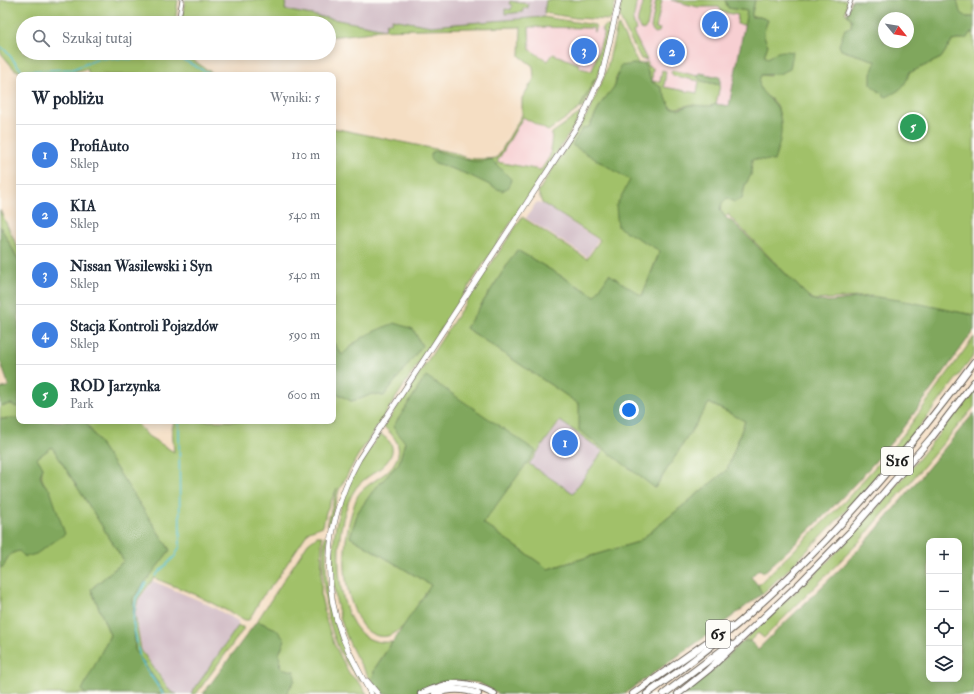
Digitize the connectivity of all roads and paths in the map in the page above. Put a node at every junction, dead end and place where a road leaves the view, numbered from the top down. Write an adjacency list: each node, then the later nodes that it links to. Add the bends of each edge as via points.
1 (182, 0): 5 (street)
2 (619, 0): 10 (main road, via 602,74 581,120 363,453 339,502 332,533 329,579 338,625 346,647)
3 (850, 0): 4 (street)
4 (846, 13)
5 (179, 16)
6 (974, 362): 8 (highway, S16, via 939,409 856,509)
7 (974, 382): 9 (highway, S16, via 851,531)
8 (759, 605): 17 (highway, 65); 18 (highway, S16, via 709,648)
9 (761, 618): 19 (highway, S16); 20 (highway, S16, via 708,670)
10 (360, 672): 11 (main road); 12 (main road)
11 (371, 694)
12 (378, 694)
13 (421, 694): 16 (highway, via 458,682)
14 (435, 694): 15 (highway, via 452,689)
15 (478, 694)
16 (494, 694)
17 (633, 694)
18 (647, 694)
19 (664, 694)
20 (678, 694)

